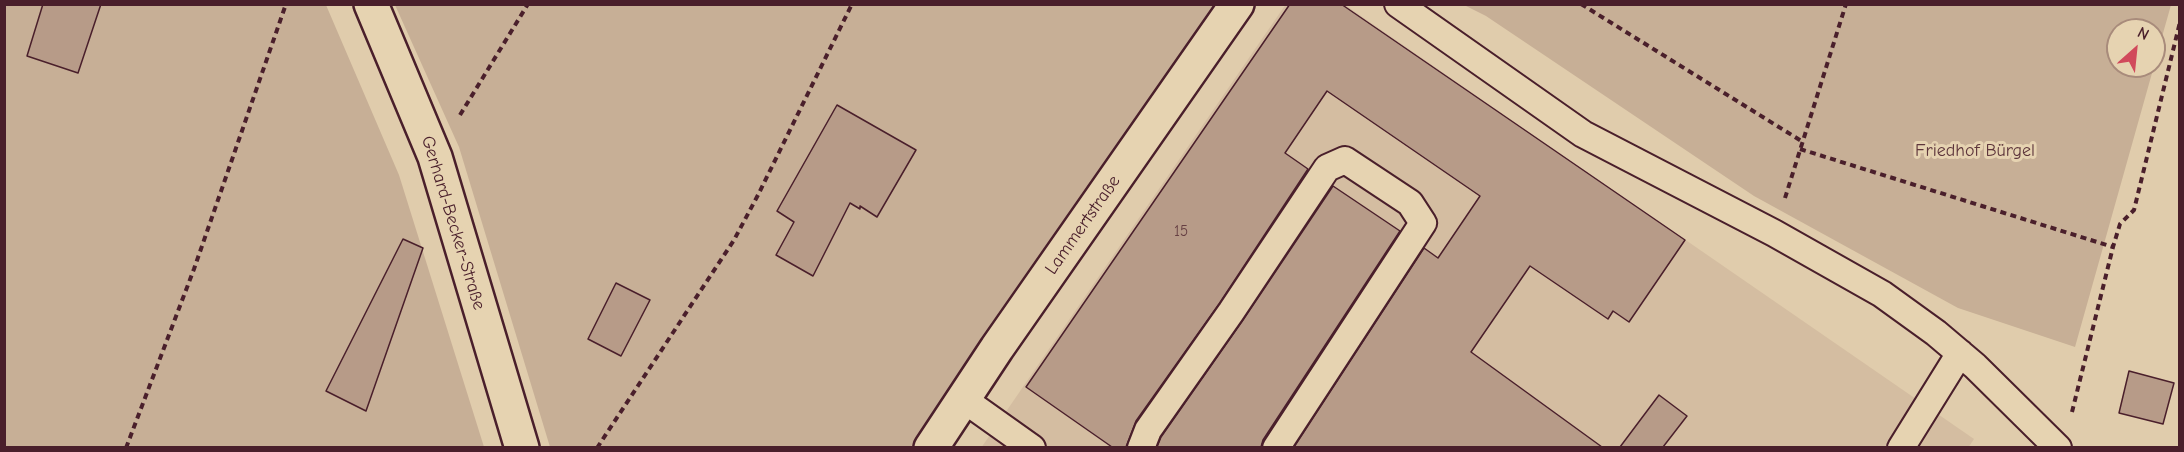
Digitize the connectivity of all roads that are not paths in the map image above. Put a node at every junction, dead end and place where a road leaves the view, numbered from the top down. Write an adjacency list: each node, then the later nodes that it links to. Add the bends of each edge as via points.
1 (371, 4): 6 (street, Gerhard-Becker-Straße, via 435,157)
2 (1237, 4): 5 (street, Lammertstraße)
3 (1398, 4): 4 (lane, via 1583,134 1882,294)
4 (1960, 353): 11 (lane); 12 (lane)
5 (963, 399): 7 (street, Lammertstraße); 8 (lane)
6 (522, 447)
7 (931, 447)
8 (1032, 447)
9 (1141, 447): 10 (lane, via 1148,430 1327,168 1345,160 1410,202 1423,223)
10 (1276, 447)
11 (1901, 447)
12 (2058, 447)

